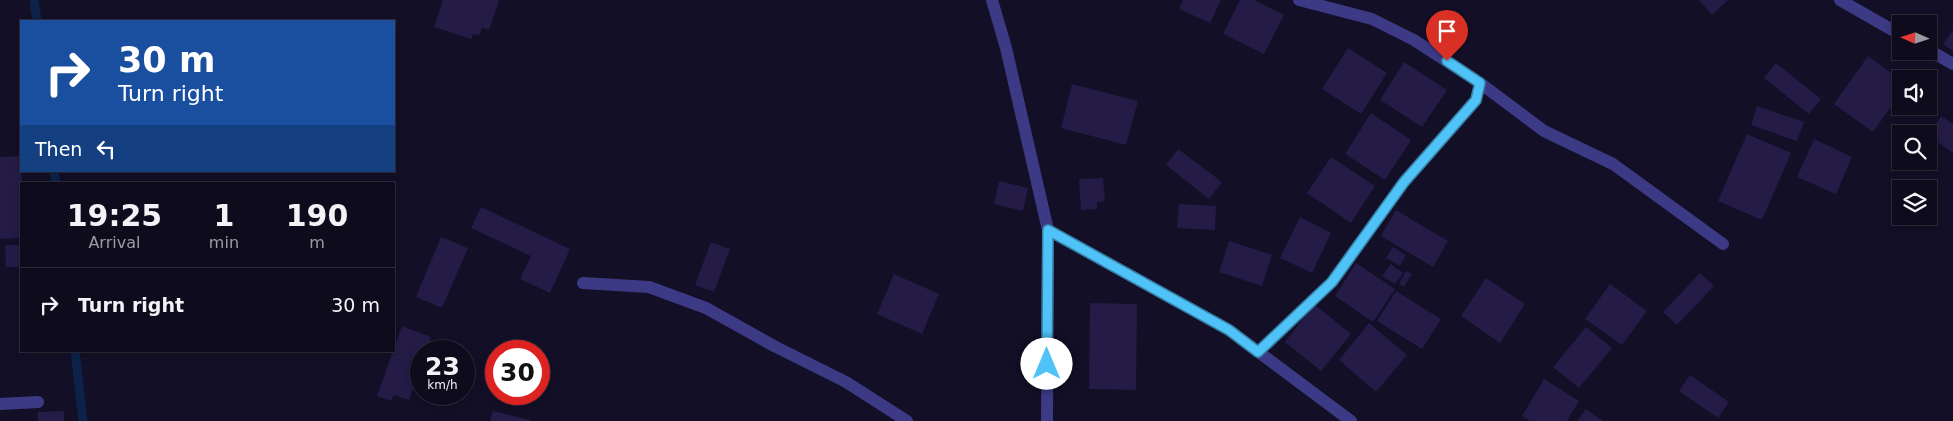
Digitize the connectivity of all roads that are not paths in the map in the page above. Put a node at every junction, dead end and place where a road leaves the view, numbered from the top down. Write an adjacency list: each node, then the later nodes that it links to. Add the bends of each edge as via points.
1 (992, 0): 8 (street)
2 (1300, 0): 7 (street, via 1372,18 1414,40)
3 (1840, 0): 4 (street)
4 (1892, 30)
5 (1938, 55): 6 (street)
6 (1953, 64)
7 (1480, 83): 9 (street, via 1544,131 1613,164); 11 (street, via 1476,100 1404,182 1332,282)
8 (1048, 230): 11 (street, via 1229,330); 15 (street)
9 (1723, 244)
10 (583, 283): 14 (street, via 648,287 706,308 846,382)
11 (1258, 352): 16 (street)
12 (38, 402): 13 (street)
13 (0, 404)
14 (906, 421)
15 (1048, 421)
16 (1351, 421)

